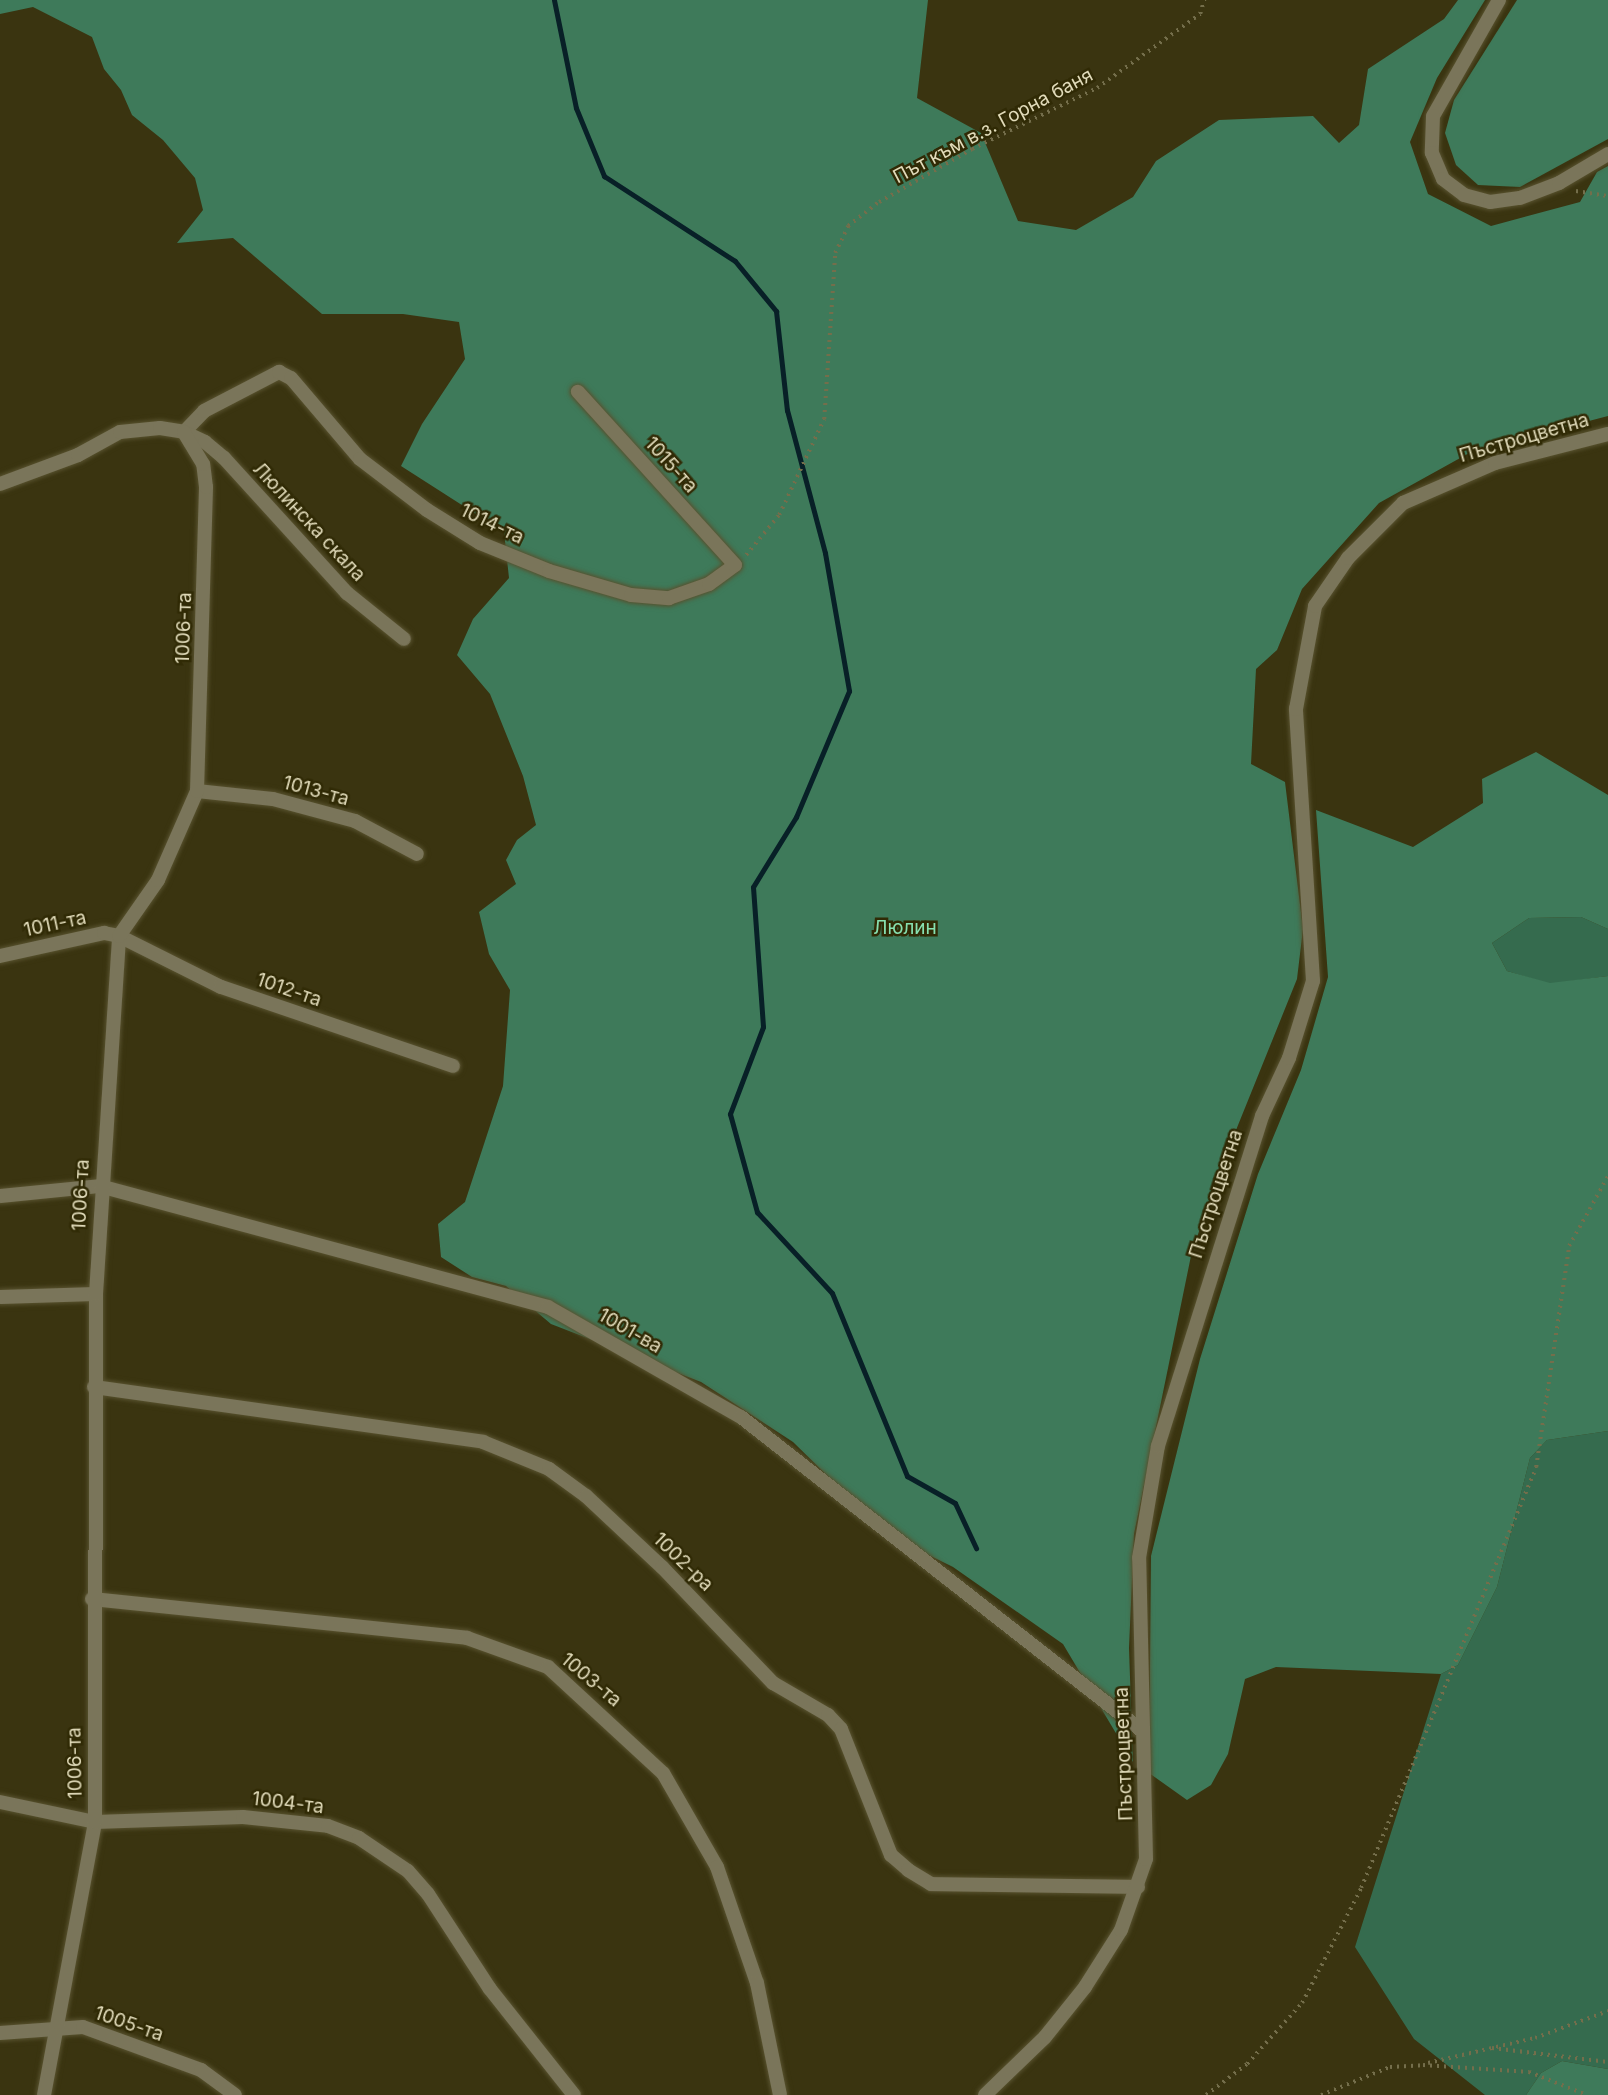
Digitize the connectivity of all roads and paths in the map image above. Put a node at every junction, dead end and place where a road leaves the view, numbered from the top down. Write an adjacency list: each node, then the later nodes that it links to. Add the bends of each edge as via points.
1 (1204, 0): 10 (path, Път към в.з. Горна баня, via 1200,14 1097,88 972,149 879,202 848,226 835,253 824,419 774,524)
2 (1499, 0): 4 (street, via 1433,116 1432,153 1443,179 1464,195 1490,202 1520,198)
3 (1608, 154): 4 (street)
4 (1559, 183): 5 (path, via 1579,193)
5 (1608, 196)
6 (578, 392): 10 (street, 1015-та)
7 (184, 432): 9 (street, via 160,428 120,432 78,455); 10 (street, 1014-та, via 204,411 279,372 291,378 360,459 480,543 549,571 631,595 669,598 709,584); 11 (street, Люлинска скала, via 224,458 347,593); 12 (street, 1006-та, via 203,464 206,487)
8 (1608, 434): 24 (street, Пъстроцветна, via 1495,463 1403,503 1348,558 1315,606 1296,709 1313,981 1289,1058 1262,1116 1158,1446 1139,1558)
9 (0, 484)
10 (735, 565)
11 (404, 639)
12 (197, 791): 13 (street, 1013-та, via 273,799 355,821); 14 (street, 1006-та, via 158,880)
13 (417, 854)
14 (119, 936): 15 (street, 1011-та, via 104,933); 16 (street, 1012-та, via 221,987); 18 (street, 1006-та)
15 (0, 956)
16 (453, 1066)
17 (1608, 1176): 40 (path, via 1569,1246 1536,1467 1361,1888 1302,2003 1247,2064)
18 (100, 1186): 19 (street, 1001-ва); 20 (street, 1006-та); 24 (street, 1001-ва, via 548,1307 741,1417)
19 (0, 1196)
20 (96, 1294): 21 (street); 22 (street, 1006-та)
21 (0, 1297)
22 (94, 1387): 23 (street, 1006-та); 27 (street, 1002-ра, via 483,1442 549,1469 586,1496 663,1567 773,1683 828,1715 841,1729 891,1855 908,1870 930,1884)
23 (92, 1599): 26 (street, 1006-та); 38 (street, 1003-та, via 467,1638 548,1667 663,1773 717,1867 757,1983)
24 (1141, 1730): 27 (street, Пъстроцветна, via 1146,1859)
25 (0, 1802): 26 (street, 1004-та)
26 (95, 1822): 29 (street, 1006-та); 37 (street, 1004-та, via 243,1817 328,1826 359,1838 408,1871 428,1894 490,1989)
27 (1138, 1887): 39 (street, Пъстроцветна, via 1121,1930 1085,1987 1045,2037)
28 (1608, 2011): 31 (path, via 1535,2038)
29 (55, 2030): 30 (street, 1005-та); 35 (street, 1006-та); 36 (street, 1005-та, via 83,2027 201,2070)
30 (0, 2033)
31 (1489, 2048): 32 (path); 33 (path)
32 (1608, 2062)
33 (1423, 2065): 34 (path, via 1390,2067); 41 (path, via 1529,2071)
34 (1324, 2094)
35 (44, 2095)
36 (235, 2095)
37 (574, 2095)
38 (780, 2095)
39 (985, 2095)
40 (1206, 2095)
41 (1587, 2095)

